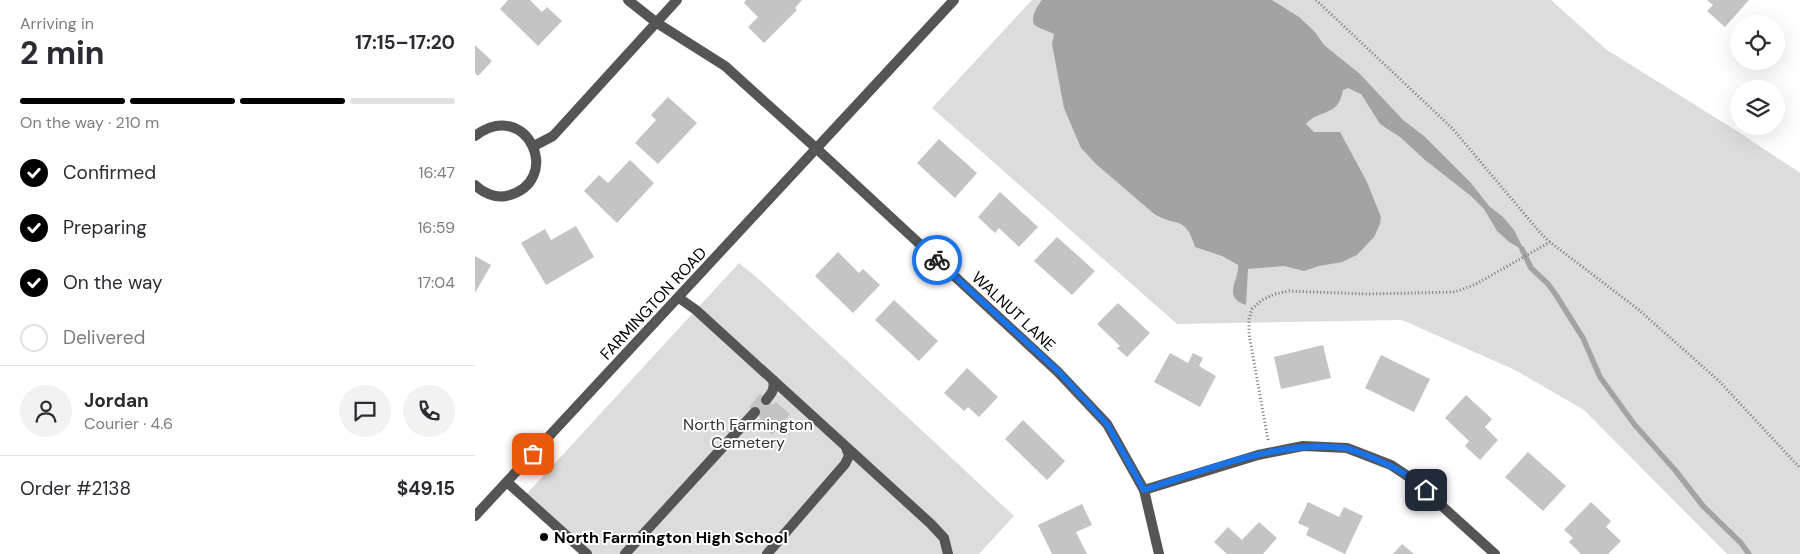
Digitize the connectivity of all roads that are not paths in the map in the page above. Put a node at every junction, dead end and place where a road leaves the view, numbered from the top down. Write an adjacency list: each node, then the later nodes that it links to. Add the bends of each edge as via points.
1 (628, 0): 4 (street, WALNUT LANE)
2 (677, 0): 4 (street)
3 (954, 0): 7 (street, FARMINGTON ROAD)
4 (657, 23): 6 (street, via 553,136); 7 (street, WALNUT LANE, via 725,66)
5 (475, 136): 6 (street, via 500,125 514,127)
6 (534, 146): 8 (street, via 535,174 516,194 502,197 488,194)
7 (817, 149): 9 (street, FARMINGTON ROAD); 15 (street, WALNUT LANE, via 1059,372 1107,424)
8 (475, 185)
9 (679, 298): 10 (street); 14 (street, FARMINGTON ROAD)
10 (773, 380): 11 (street, via 772,392); 13 (street)
11 (766, 400)
12 (755, 412): 18 (street)
13 (847, 447): 19 (street, via 849,456 845,464); 20 (street, via 931,524 944,538)
14 (507, 482): 16 (street, FARMINGTON ROAD); 17 (street)
15 (1144, 490): 21 (street, WALNUT LANE); 22 (street, via 1271,452 1303,446 1347,448 1391,465 1412,479)
16 (475, 516)
17 (587, 554)
18 (625, 554)
19 (767, 554)
20 (948, 554)
21 (1159, 554)
22 (1495, 554)

